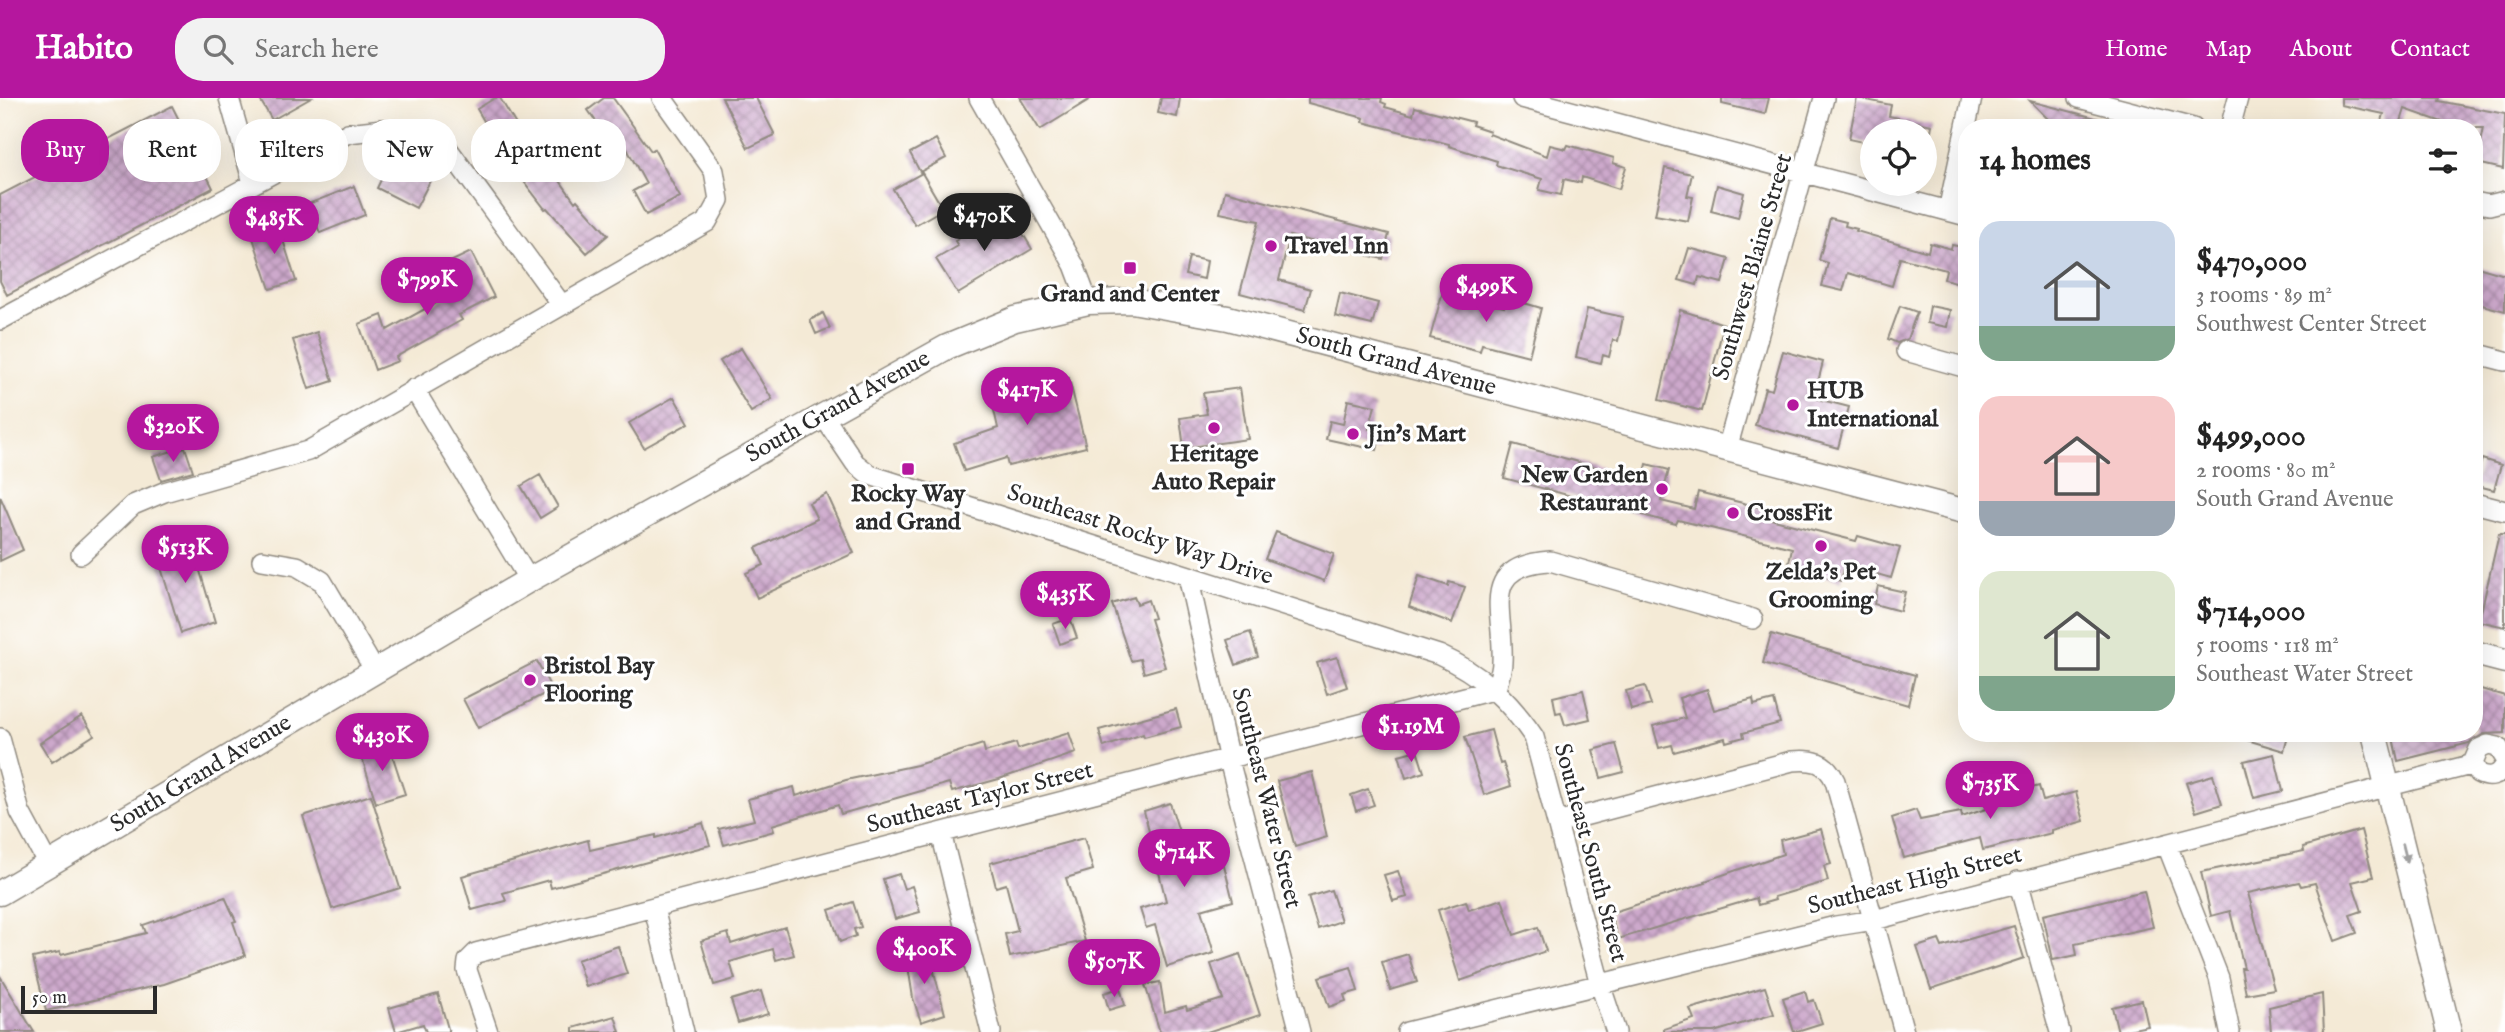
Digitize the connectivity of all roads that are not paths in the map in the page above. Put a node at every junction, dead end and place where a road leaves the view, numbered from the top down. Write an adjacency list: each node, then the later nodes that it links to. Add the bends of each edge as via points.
1 (229, 98): 13 (street)
2 (662, 98): 18 (street, via 714,172 719,200 707,222)
3 (979, 98): 17 (street, via 1074,265)
4 (1522, 98): 12 (street)
5 (1824, 98): 12 (street, Southwest Blaine Street)
6 (1972, 98): 9 (street)
7 (2079, 98): 10 (street)
8 (2238, 98): 11 (street)
9 (1969, 119)
10 (2159, 119)
11 (2232, 119)
12 (1805, 173): 16 (street); 26 (street, Southwest Blaine Street)
13 (253, 183): 18 (street, via 348,133 417,132 448,149); 19 (street)
14 (2505, 201): 15 (street)
15 (2483, 203)
16 (1958, 214)
17 (1088, 302): 25 (main road, South Grand Avenue, via 1015,319 969,338); 26 (main road, South Grand Avenue, via 1132,301 1228,318)
18 (561, 304): 24 (street)
19 (0, 320)
20 (1906, 351): 23 (street)
21 (2483, 355): 22 (street)
22 (2505, 361)
23 (1958, 365)
24 (414, 389): 30 (street, via 308,451 133,505); 33 (street)
25 (822, 414): 32 (street, Southeast Rocky Way Drive, via 855,463 870,475); 33 (main road, South Grand Avenue)
26 (1727, 449): 28 (main road, South Grand Avenue)
27 (2483, 505): 29 (street)
28 (1958, 510)
29 (2505, 511)
30 (81, 554)
31 (262, 560): 38 (street, via 298,566 322,581)
32 (1188, 576): 37 (street, Southeast Rocky Way Drive); 42 (street, Southeast Water Street)
33 (529, 580): 38 (main road, South Grand Avenue)
34 (1753, 619): 39 (street, via 1588,570 1550,561 1527,563 1510,570 1498,595 1502,663)
35 (2483, 655): 36 (main road)
36 (2505, 661)
37 (1468, 668): 39 (street, Southeast South Street)
38 (375, 671): 49 (main road, South Grand Avenue)
39 (1496, 689): 42 (street, Southeast Taylor Street); 46 (street, Southeast South Street, via 1534,737)
40 (0, 738): 49 (street, via 19,812)
41 (2377, 742): 45 (main road)
42 (1229, 760): 47 (street, Southeast Taylor Street); 58 (street, Southeast Water Street)
43 (2474, 764): 44 (street, via 2478,773 2488,777); 44 (street, via 2476,753 2488,744 2498,747); 45 (street, Southeast High Street)
44 (2504, 767)
45 (2389, 786): 48 (street, Southeast High Street); 64 (main road, one-way to 64)
46 (1557, 823): 53 (street, via 1792,761 1819,762 1830,769 1835,780); 54 (street, Southeast South Street)
47 (941, 833): 52 (street, Southeast Taylor Street); 57 (street)
48 (2167, 845): 50 (street, Southeast High Street); 63 (street, via 2219,978)
49 (48, 864): 51 (main road, South Grand Avenue)
50 (2018, 881): 53 (street, Southeast High Street); 62 (street)
51 (0, 893)
52 (654, 908): 55 (street, Southeast Taylor Street, via 476,953 467,970); 56 (street)
53 (1874, 920): 54 (street, Southeast High Street); 61 (street)
54 (1600, 984): 59 (street, Southeast High Street); 60 (street, Southeast South Street)
55 (488, 1032)
56 (684, 1032)
57 (991, 1032)
58 (1300, 1032)
59 (1407, 1032)
60 (1616, 1032)
61 (1904, 1032)
62 (2060, 1032)
63 (2230, 1032)
64 (2449, 1032)

